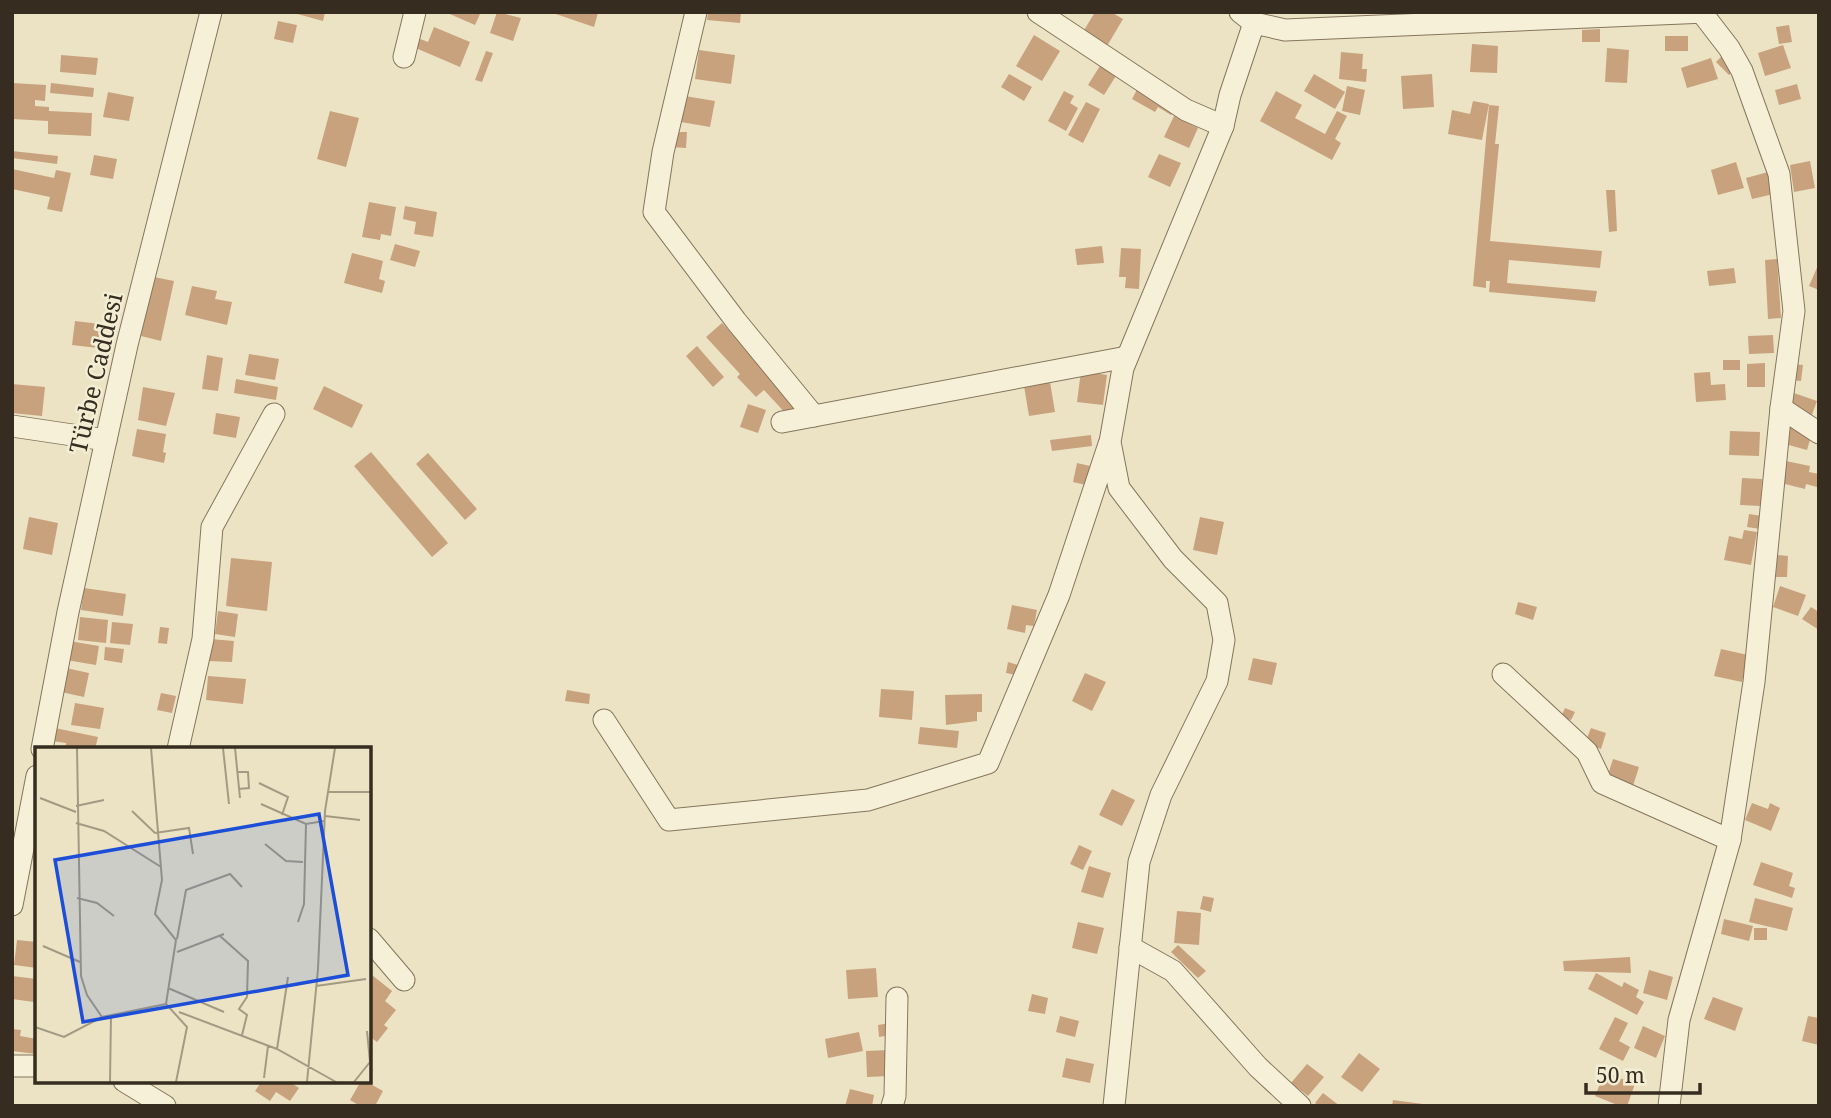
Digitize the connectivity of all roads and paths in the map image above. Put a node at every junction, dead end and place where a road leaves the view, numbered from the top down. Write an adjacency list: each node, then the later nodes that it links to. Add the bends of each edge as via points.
1 (211, 12): 17 (street, Türbe Caddesi)
2 (415, 12): 8 (street)
3 (696, 12): 13 (street, via 663,152 654,212)
4 (1038, 12): 9 (street, via 1186,110)
5 (1704, 13): 6 (street); 11 (street, via 1742,71 1779,174 1794,312)
6 (1640, 14): 7 (street, via 1285,30)
7 (1247, 17): 9 (street)
8 (404, 57)
9 (1223, 126): 10 (street)
10 (1127, 357): 13 (street); 18 (street)
11 (1781, 408): 16 (street); 24 (street, via 1754,682)
12 (274, 415): 22 (street, via 212,527 203,639)
13 (814, 416): 14 (street)
14 (782, 422)
15 (12, 426): 17 (street)
16 (1819, 432)
17 (106, 440): 21 (street, Türbe Caddesi)
18 (1110, 442): 20 (street, via 1059,595 988,763 868,800 669,820); 27 (street, via 1119,488 1173,559 1217,603 1224,640 1217,681 1161,795 1139,862)
19 (1503, 674): 24 (street, via 1587,752 1602,783)
20 (604, 720)
21 (41, 747)
22 (178, 747)
23 (35, 786): 25 (street)
24 (1730, 841): 37 (street, via 1679,1020)
25 (12, 905)
26 (371, 941): 28 (street)
27 (1130, 947): 35 (street); 36 (street, via 1173,971 1258,1067)
28 (404, 980)
29 (897, 998): 34 (street)
30 (12, 1066): 31 (street)
31 (35, 1066)
32 (127, 1083): 33 (street)
33 (165, 1106)
34 (892, 1106)
35 (1114, 1106)
36 (1300, 1106)
37 (1669, 1106)

